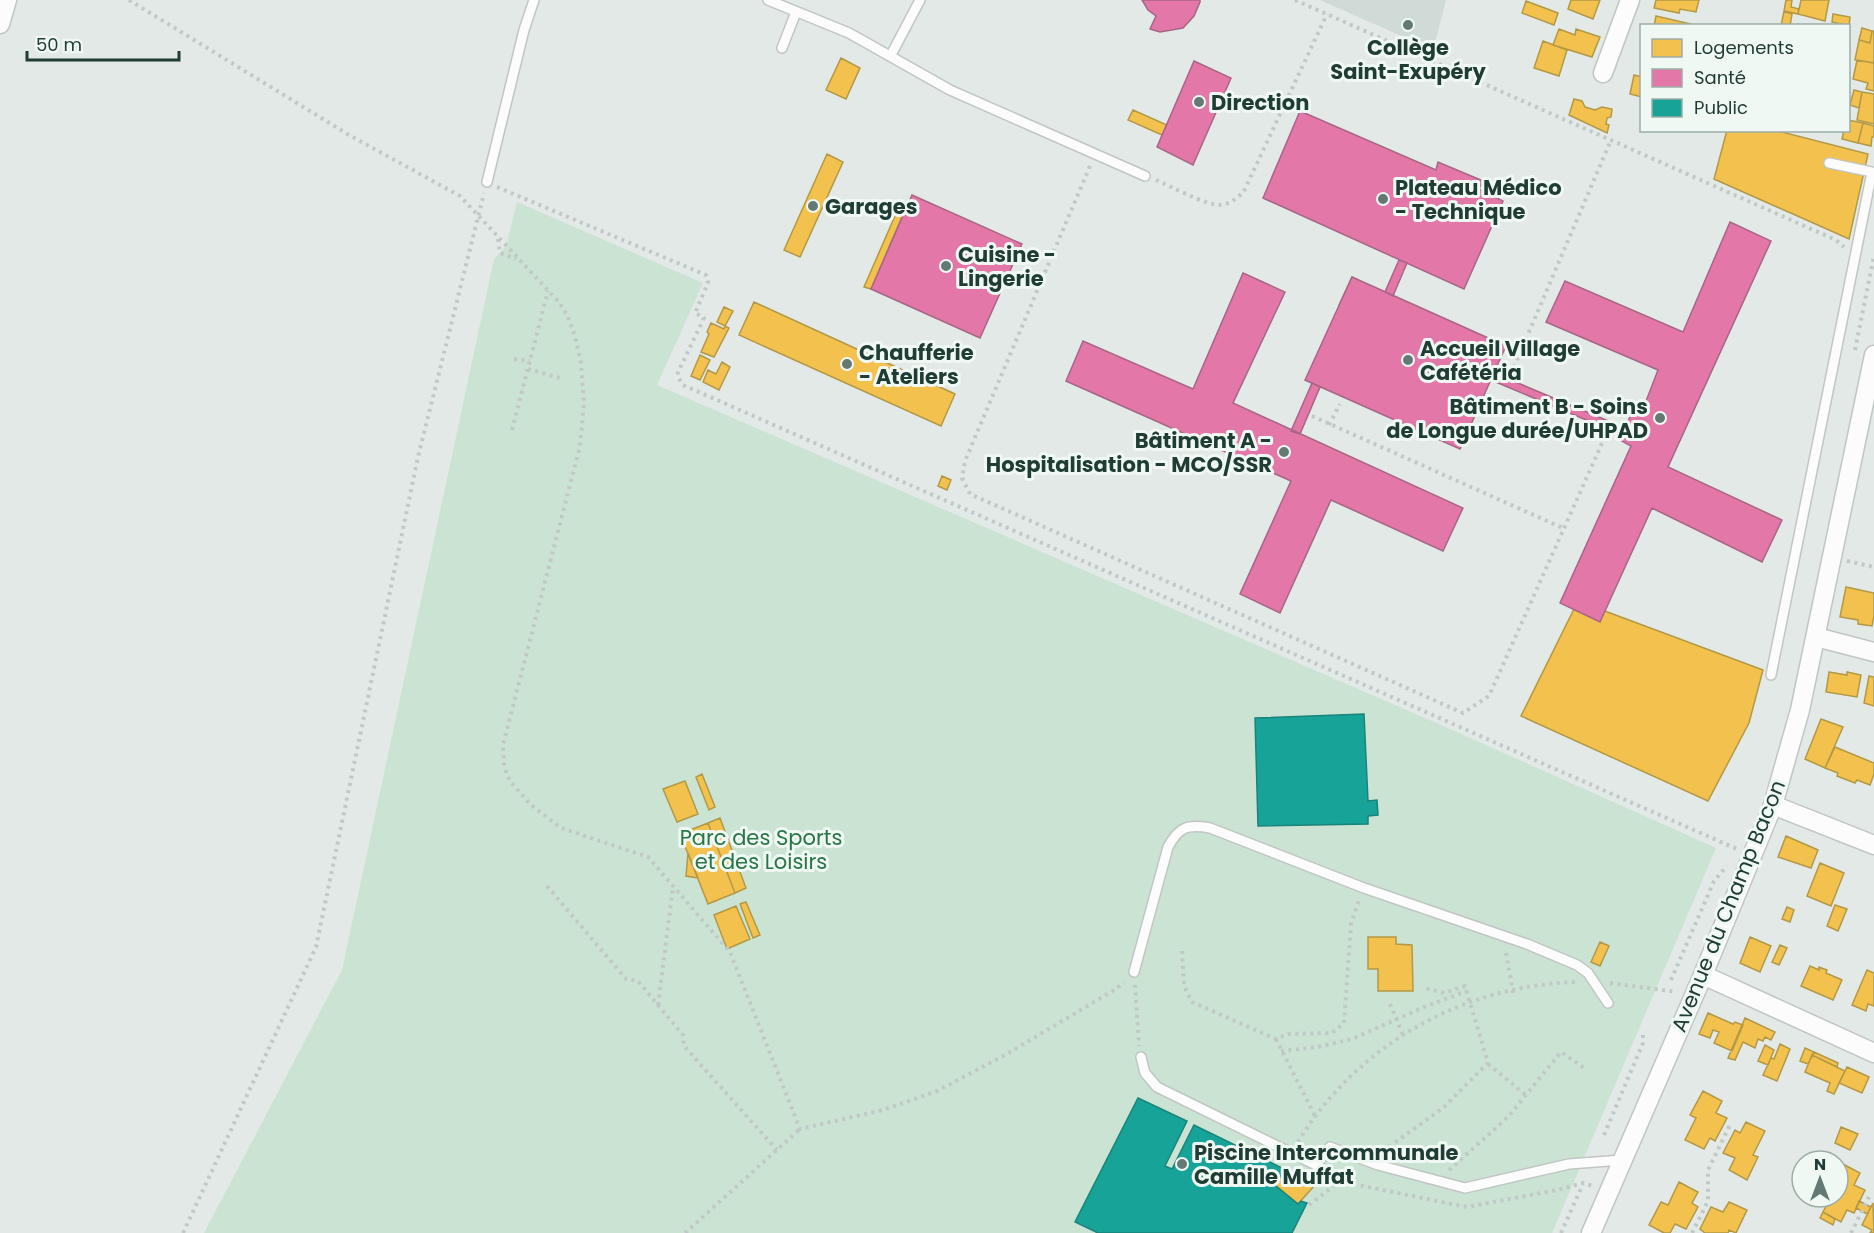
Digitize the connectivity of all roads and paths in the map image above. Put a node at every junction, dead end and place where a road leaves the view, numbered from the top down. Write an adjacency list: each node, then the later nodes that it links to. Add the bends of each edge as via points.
1 (8, 0): 10 (street)
2 (129, 0): 20 (path, via 349,135 460,195)
3 (534, 0): 19 (lane)
4 (768, 0): 8 (lane)
5 (920, 0): 12 (lane)
6 (1295, 0): 9 (path)
7 (1630, 0): 13 (street)
8 (796, 12): 11 (lane); 12 (lane)
9 (1327, 14): 14 (path); 18 (path, via 1239,196 1222,205 1211,204)
10 (0, 24)
11 (783, 48)
12 (891, 55): 15 (lane, via 950,90)
13 (1603, 73)
14 (1611, 140): 22 (path); 29 (path)
15 (1095, 154): 18 (lane); 36 (path, via 965,461 962,478 970,494 1463,713 1489,696)
16 (1829, 163): 17 (lane)
17 (1873, 173): 41 (lane)
18 (1145, 176)
19 (487, 182): 20 (path); 44 (path, via 706,275 708,283 695,313 704,318 678,372 683,385)
20 (478, 217): 21 (path); 86 (path, via 417,457 316,947)
21 (498, 238): 23 (path); 23 (path, via 500,253)
22 (1836, 240)
23 (519, 260): 24 (path)
24 (548, 290): 27 (path); 46 (path, via 560,302 575,336 584,404 580,446 503,745 504,767 510,781 531,805 561,828 648,856)
25 (1874, 356): 37 (street, Avenue du Champ Bacon)
26 (514, 359): 27 (path)
27 (530, 362): 28 (path)
28 (528, 369): 30 (path); 34 (path)
29 (1511, 374)
30 (560, 378)
31 (1340, 404): 33 (path)
32 (1312, 416): 33 (path)
33 (1329, 425): 36 (path)
34 (512, 430)
35 (1603, 441): 36 (path)
36 (1565, 529)
37 (1832, 558): 38 (path); 39 (street, Avenue du Champ Bacon)
38 (1874, 567)
39 (1816, 637): 40 (street); 42 (street, Avenue du Champ Bacon)
40 (1874, 652)
41 (1771, 675)
42 (1773, 805): 43 (street); 51 (street, Avenue du Champ Bacon)
43 (1874, 845)
44 (1740, 851)
45 (547, 886): 61 (path, via 626,979 638,981)
46 (673, 886): 61 (path); 74 (path, via 730,952)
47 (1364, 888): 50 (lane, via 1210,828 1186,827 1175,834 1168,847); 52 (lane, via 1576,964); 65 (path, via 1351,924 1344,1023 1332,1033 1288,1034)
48 (1182, 951): 65 (path, via 1184,986 1192,1002)
49 (1506, 953): 54 (path)
50 (1134, 972): 68 (path); 74 (path, via 1116,989 937,1090 883,1110)
51 (1703, 975): 56 (street, Avenue du Champ Bacon); 67 (street)
52 (1594, 982): 54 (path, via 1558,982); 56 (path); 60 (lane)
53 (1425, 988): 55 (path, via 1444,993 1465,986)
54 (1512, 989): 57 (path); 58 (path)
55 (1467, 991): 58 (path); 62 (path)
56 (1694, 995): 78 (street, Avenue du Champ Bacon)
57 (1514, 997)
58 (1470, 1001): 63 (path); 69 (path)
59 (1390, 1004): 62 (path)
60 (1608, 1004)
61 (658, 1005): 76 (path, via 683,1035 684,1046)
62 (1396, 1018): 63 (path); 66 (path, via 1352,1039)
63 (1403, 1035): 72 (path, via 1357,1070)
64 (1643, 1035): 75 (path)
65 (1276, 1039): 66 (path)
66 (1281, 1051): 72 (path)
67 (1874, 1053)
68 (1141, 1057): 77 (lane, via 1145,1073 1157,1087)
69 (1488, 1063): 71 (path); 79 (path, via 1443,1108)
70 (1584, 1068): 71 (path, via 1561,1052)
71 (1527, 1096): 81 (path, via 1449,1168)
72 (1315, 1116): 77 (path)
73 (1730, 1125): 90 (path, via 1708,1170 1708,1201)
74 (800, 1130): 76 (path)
75 (1604, 1135)
76 (777, 1150): 87 (path)
77 (1291, 1153): 79 (lane, via 1316,1165 1330,1147)
78 (1622, 1160): 81 (lane, via 1569,1164 1465,1188); 89 (street, Avenue du Champ Bacon)
79 (1369, 1162): 81 (lane)
80 (1341, 1181): 85 (path)
81 (1448, 1183): 84 (path)
82 (1583, 1183): 88 (path)
83 (1869, 1197): 91 (path)
84 (1443, 1203)
85 (1309, 1205)
86 (183, 1233)
87 (685, 1233)
88 (1561, 1233)
89 (1591, 1233)
90 (1692, 1233)
91 (1851, 1233)

